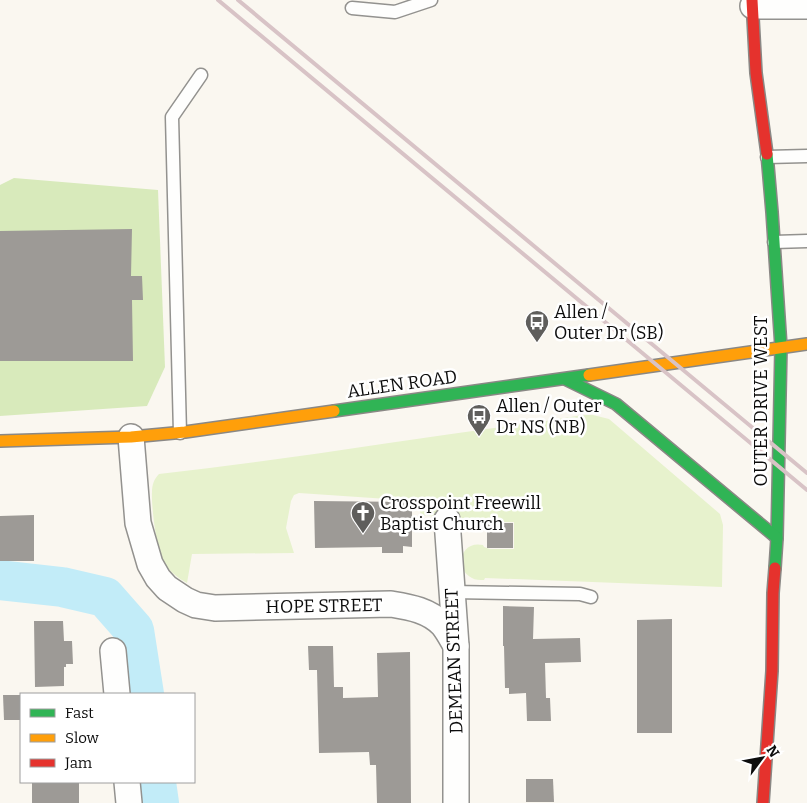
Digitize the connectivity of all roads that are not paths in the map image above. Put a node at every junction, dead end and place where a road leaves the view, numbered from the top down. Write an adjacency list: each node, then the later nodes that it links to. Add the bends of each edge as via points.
1 (431, 0): 4 (lane, via 395,12)
2 (753, 3): 3 (street); 7 (main road, OUTER DRIVE WEST, via 756,73)
3 (807, 6)
4 (352, 8)
5 (201, 75): 13 (lane, via 172,118)
6 (807, 156): 7 (lane)
7 (767, 157): 9 (main road, OUTER DRIVE WEST)
8 (807, 241): 9 (lane)
9 (774, 242): 11 (main road, OUTER DRIVE WEST)
10 (807, 344): 11 (main road, ALLEN ROAD)
11 (782, 348): 12 (main road, ALLEN ROAD); 17 (main road, OUTER DRIVE WEST)
12 (565, 379): 13 (main road, ALLEN ROAD); 17 (main road, via 616,404)
13 (180, 433): 14 (main road, ALLEN ROAD)
14 (131, 437): 15 (main road, ALLEN ROAD); 20 (street, HOPE STREET, via 138,524 150,564 167,588 185,600 215,608 391,604 414,608 433,617 443,625)
15 (0, 441)
16 (447, 520): 18 (street, DEMEAN STREET)
17 (777, 538): 26 (main road, OUTER DRIVE WEST)
18 (452, 592): 19 (lane, via 580,594); 20 (street, DEMEAN STREET)
19 (591, 597)
20 (456, 646): 25 (street, DEMEAN STREET)
21 (113, 651): 22 (street)
22 (117, 693)
23 (127, 783): 24 (street)
24 (129, 803)
25 (456, 803)
26 (764, 803)

